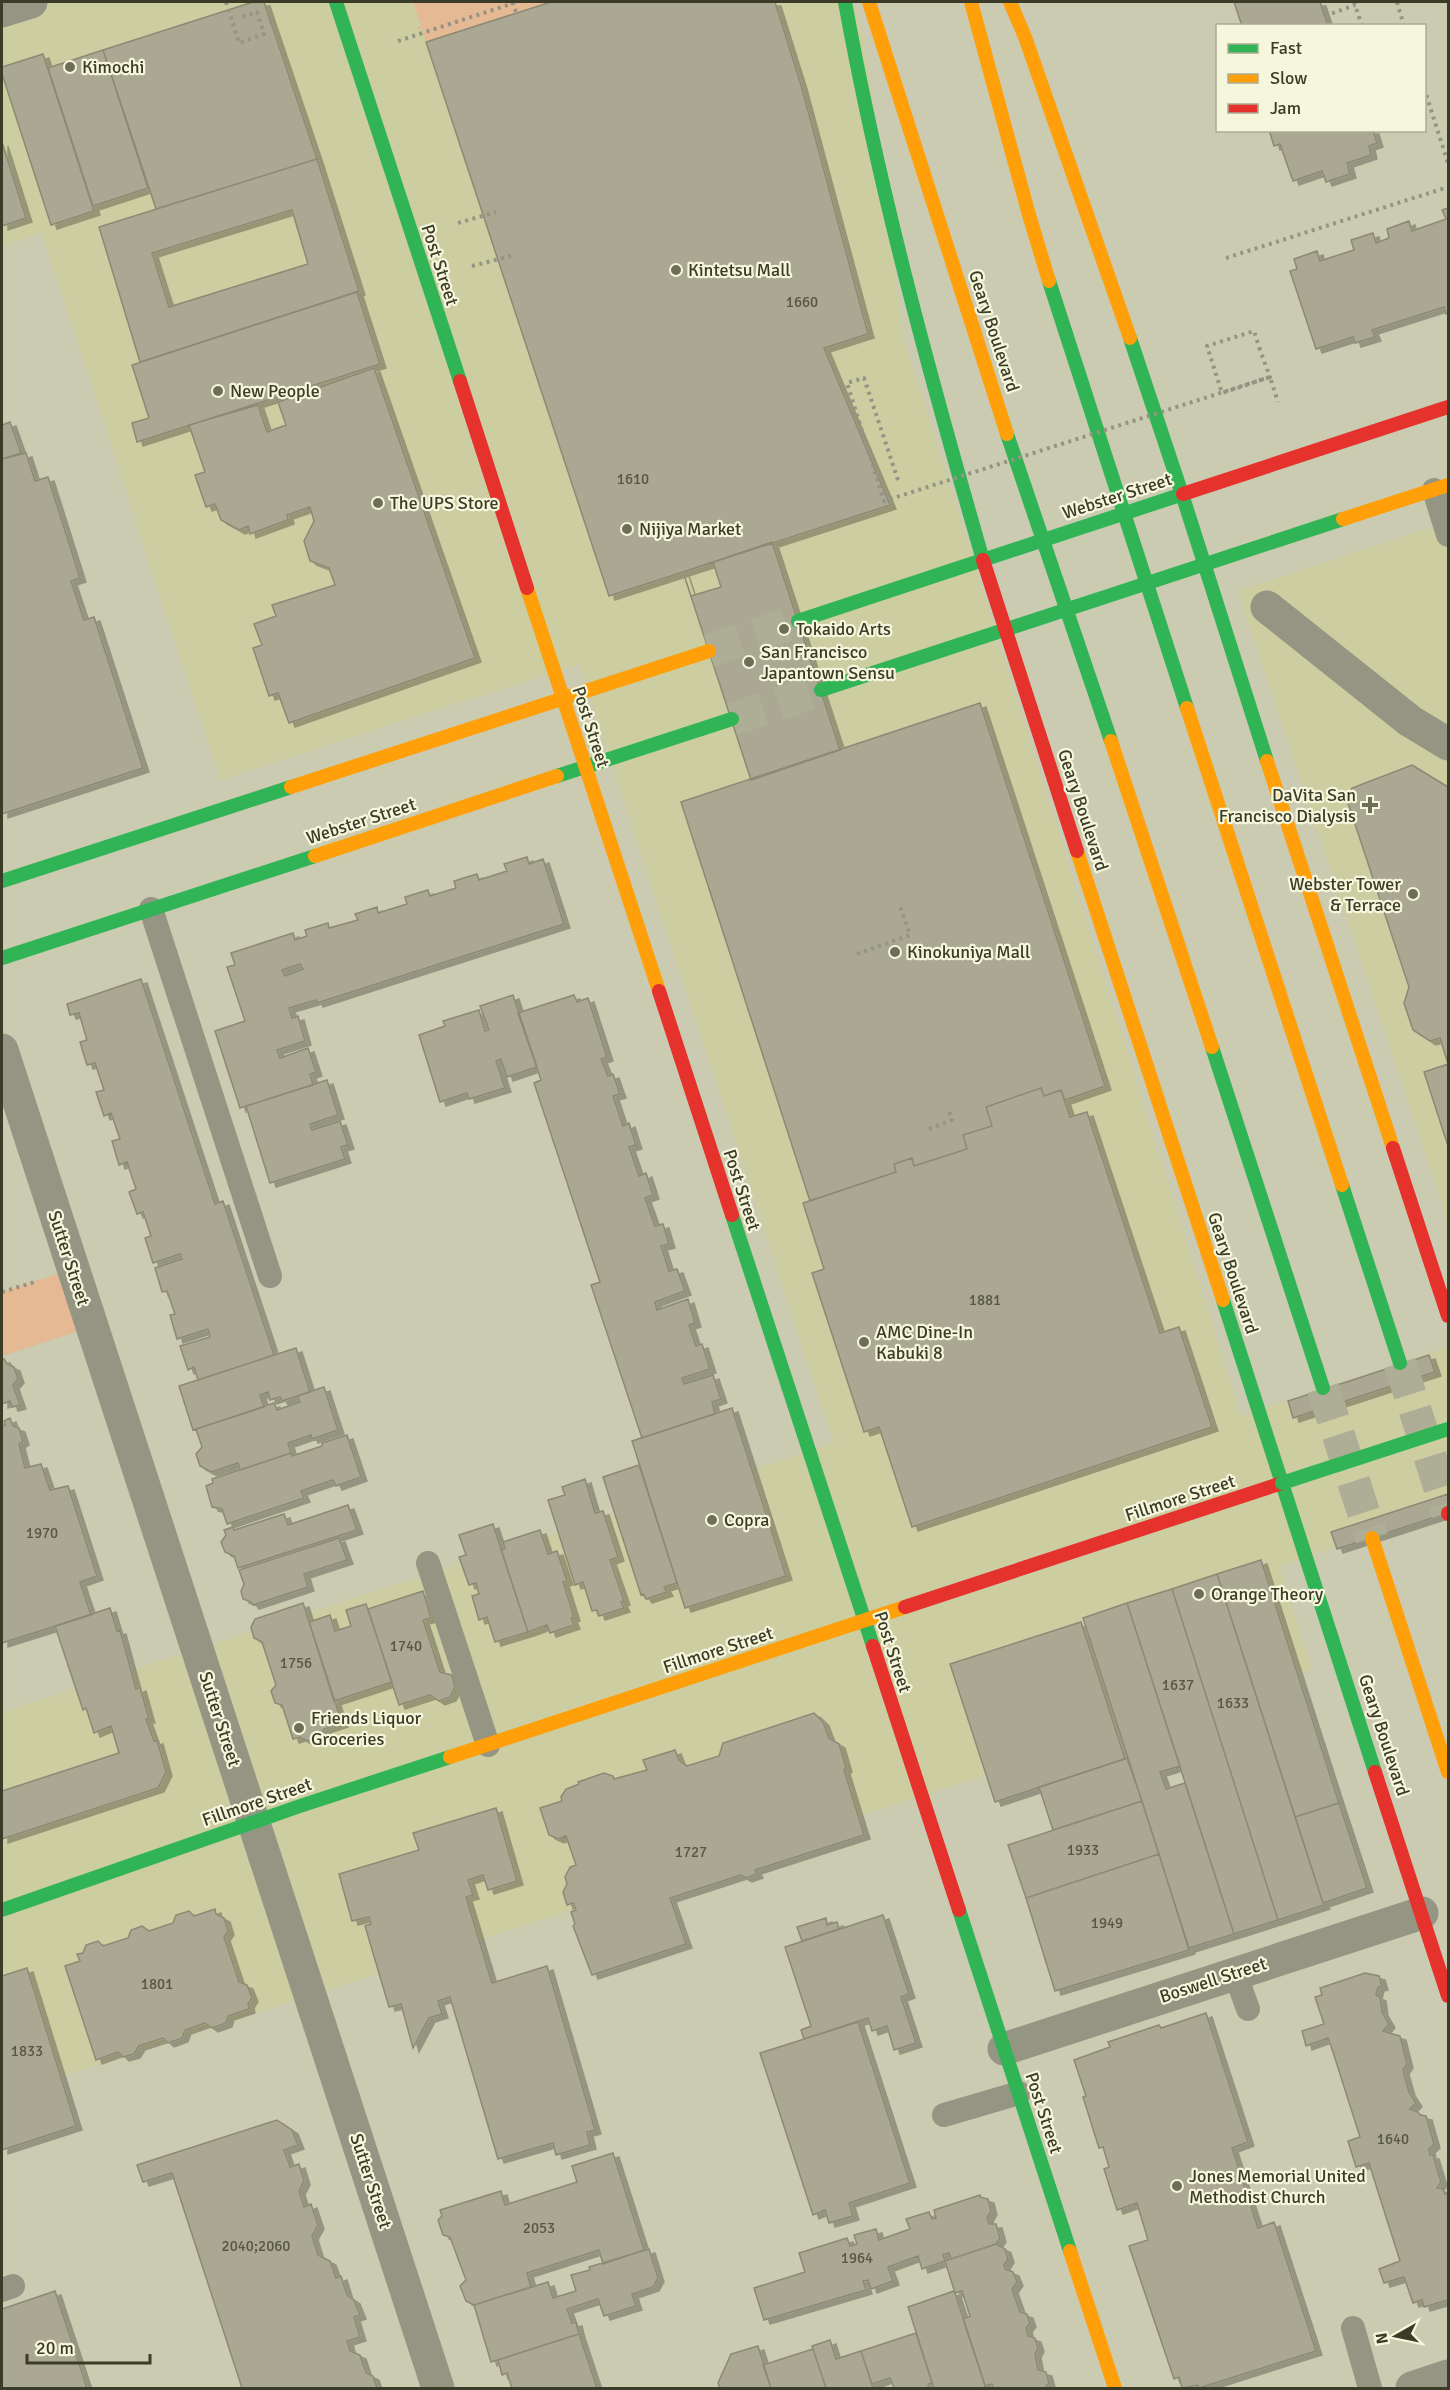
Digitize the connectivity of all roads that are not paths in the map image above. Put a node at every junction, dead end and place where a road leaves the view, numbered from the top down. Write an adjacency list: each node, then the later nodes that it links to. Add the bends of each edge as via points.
1 (31, 2): 7 (street)
2 (336, 2): 23 (main road, Post Street)
3 (845, 2): 14 (main road, Geary Boulevard, via 862,96 915,312)
4 (869, 2): 13 (main road, Geary Boulevard)
5 (971, 2): 11 (main road, via 1029,215)
6 (1010, 2): 10 (main road, via 1131,339)
7 (2, 11)
8 (1449, 407): 10 (main road, Webster Street)
9 (1441, 487): 12 (lane); 15 (main road)
10 (1182, 494): 11 (main road, Webster Street); 15 (main road)
11 (1122, 514): 13 (main road, Webster Street); 16 (main road)
12 (1449, 535)
13 (1043, 539): 14 (main road, Webster Street); 18 (main road, Geary Boulevard)
14 (983, 560): 19 (main road, Webster Street); 20 (main road, Geary Boulevard)
15 (1205, 565): 16 (main road); 32 (main road)
16 (1146, 584): 18 (main road); 33 (main road)
17 (1267, 607): 25 (street, via 1410,721)
18 (1067, 609): 20 (main road); 34 (main road, Geary Boulevard)
19 (798, 621)
20 (1005, 630): 22 (main road); 36 (main road, Geary Boulevard)
21 (709, 651): 23 (main road)
22 (820, 690)
23 (563, 698): 26 (main road, Post Street); 27 (main road)
24 (732, 719): 26 (main road, Webster Street)
25 (1449, 744)
26 (585, 767): 28 (main road, Webster Street); 39 (main road, Post Street)
27 (2, 881)
28 (151, 909): 29 (main road, Webster Street); 31 (lane)
29 (2, 958)
30 (2, 1050): 42 (street, Sutter Street)
31 (270, 1276)
32 (1449, 1316)
33 (1400, 1363)
34 (1323, 1388)
35 (1449, 1429): 36 (main road, Fillmore Street, bridge)
36 (1282, 1483): 39 (main road, Fillmore Street); 44 (main road, Geary Boulevard)
37 (1372, 1538): 41 (main road)
38 (428, 1563): 40 (lane)
39 (864, 1621): 40 (main road, Fillmore Street); 48 (main road, Post Street)
40 (488, 1745): 42 (main road, Fillmore Street)
41 (1449, 1772)
42 (253, 1822): 43 (main road, Fillmore Street); 53 (street, Sutter Street)
43 (2, 1910)
44 (1422, 1913): 45 (street, Boswell Street); 46 (main road, Geary Boulevard)
45 (1235, 1973): 47 (lane); 48 (street, Boswell Street)
46 (1449, 1996)
47 (1248, 2009)
48 (1004, 2049): 49 (main road, Post Street)
49 (1019, 2093): 50 (lane); 54 (main road, Post Street)
50 (944, 2115)
51 (1353, 2328): 55 (lane)
52 (1449, 2376): 56 (street)
53 (438, 2388)
54 (1115, 2388)
55 (1370, 2388)
56 (1412, 2388)

